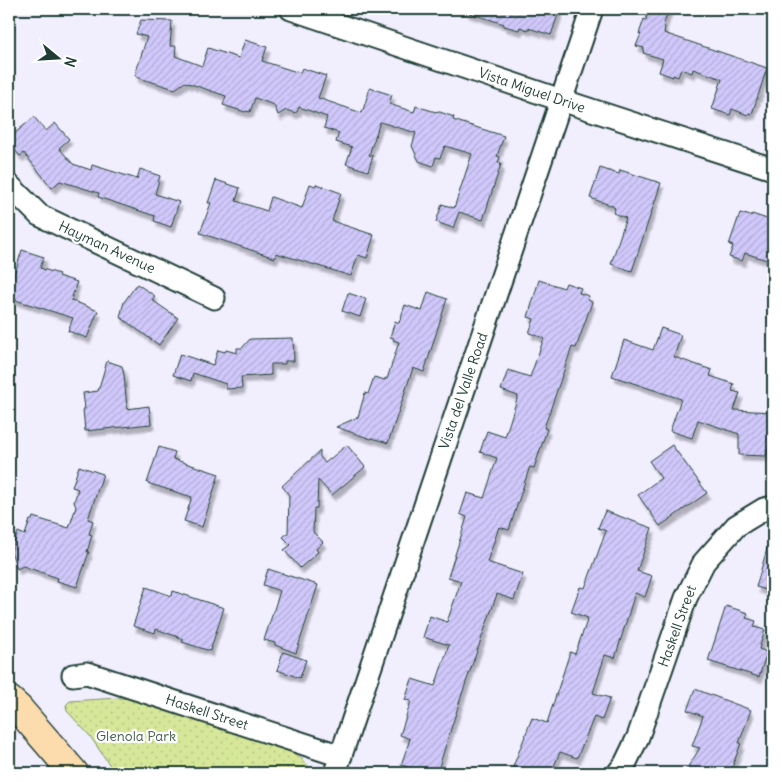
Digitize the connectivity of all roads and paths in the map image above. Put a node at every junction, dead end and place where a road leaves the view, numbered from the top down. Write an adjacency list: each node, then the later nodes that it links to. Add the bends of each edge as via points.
1 (291, 9): 3 (street, Vista Miguel Drive)
2 (592, 9): 3 (street, Vista del Valle Road)
3 (561, 100): 4 (street, Vista Miguel Drive); 10 (street, Vista del Valle Road)
4 (773, 169)
5 (9, 185): 6 (street, Hayman Avenue, via 39,216)
6 (214, 298)
7 (773, 507): 12 (street, Haskell Street, via 736,526 704,562 686,598 638,737)
8 (73, 675): 10 (street, Haskell Street, via 87,673)
9 (9, 700): 11 (main road)
10 (338, 765)
11 (74, 773)
12 (618, 773)

